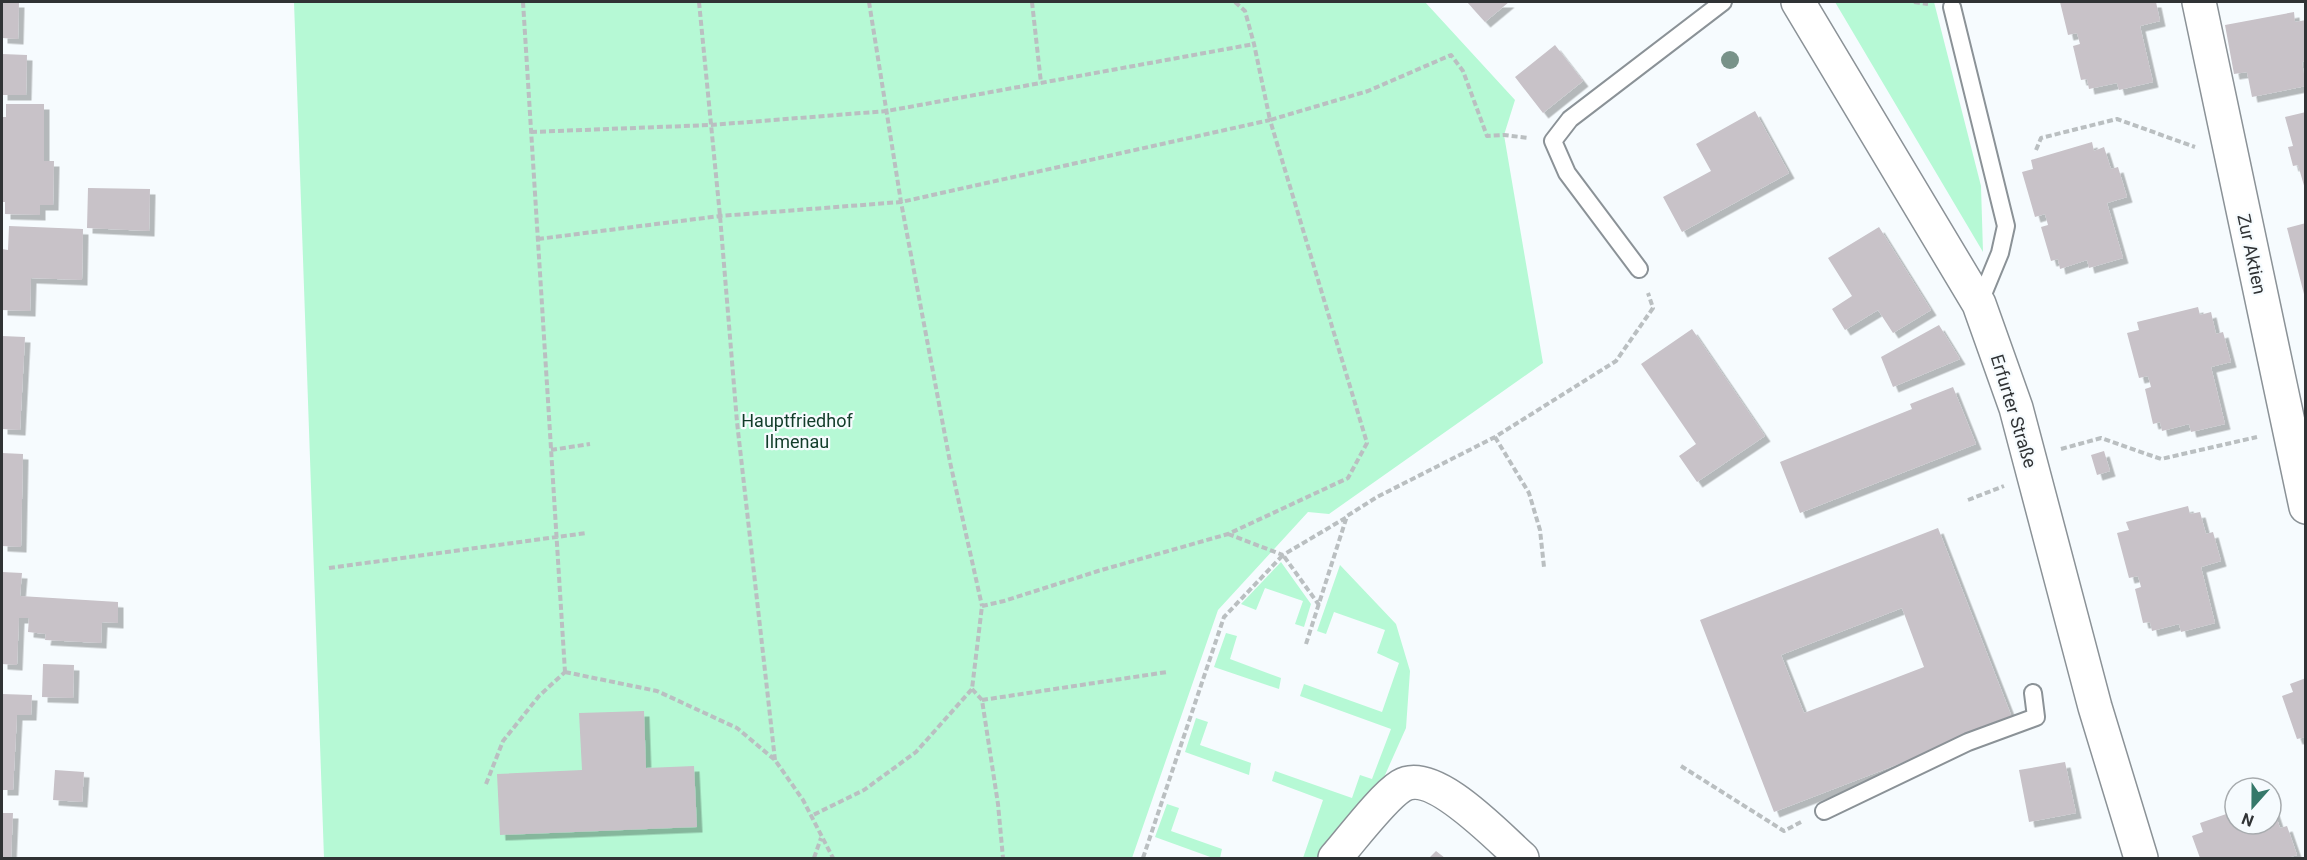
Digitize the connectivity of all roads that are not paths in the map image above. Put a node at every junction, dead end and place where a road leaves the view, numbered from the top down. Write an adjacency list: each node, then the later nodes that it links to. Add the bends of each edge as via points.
1 (1723, 2): 5 (lane, via 1570,119 1553,141 1567,173)
2 (1798, 2): 6 (main road, Erfurter Straße)
3 (2199, 2): 7 (main road, Zur Aktien)
4 (1952, 7): 6 (lane, via 2007,226)
5 (1640, 269)
6 (1979, 304): 12 (main road, Erfurter Straße, via 2016,408 2095,707)
7 (2306, 507)
8 (2033, 693): 9 (lane, via 2036,717 1968,742)
9 (1824, 811)
10 (1335, 858): 11 (main road, via 1401,786 1417,782 1450,796)
11 (1522, 858)
12 (2141, 858)

